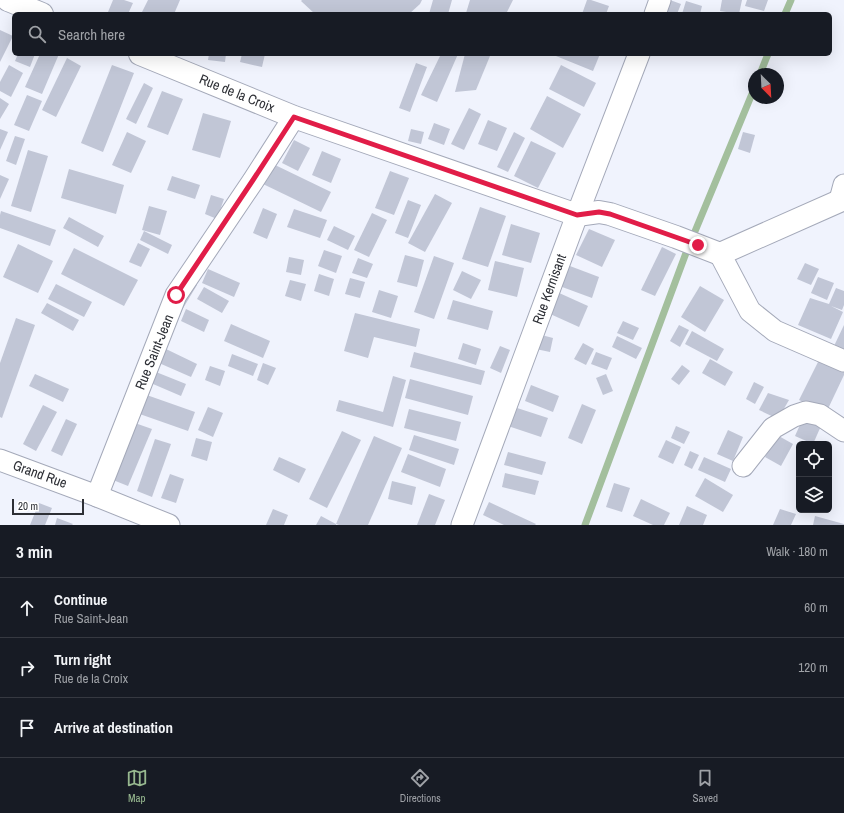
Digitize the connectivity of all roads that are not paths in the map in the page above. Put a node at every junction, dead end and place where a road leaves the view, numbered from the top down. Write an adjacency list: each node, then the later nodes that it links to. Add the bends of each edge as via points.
1 (8, 0): 3 (street)
2 (660, 0): 4 (street)
3 (37, 12)
4 (656, 12)
5 (145, 56): 7 (street, Rue de la Croix)
6 (638, 56): 9 (street, Rue Kernisant)
7 (294, 117): 9 (street, Rue de la Croix); 15 (street, Rue Saint-Jean, via 176,295)
8 (843, 195): 10 (street)
9 (577, 215): 10 (street, Rue de la Croix, via 599,212 610,214); 17 (street, Rue Kernisant)
10 (720, 254): 11 (street, via 750,311 775,331)
11 (844, 361)
12 (844, 431): 14 (street, via 820,415 806,412 794,416 773,428)
13 (0, 460): 15 (street, Grand Rue)
14 (743, 466)
15 (97, 496): 16 (street, Grand Rue)
16 (169, 525)
17 (462, 525)

